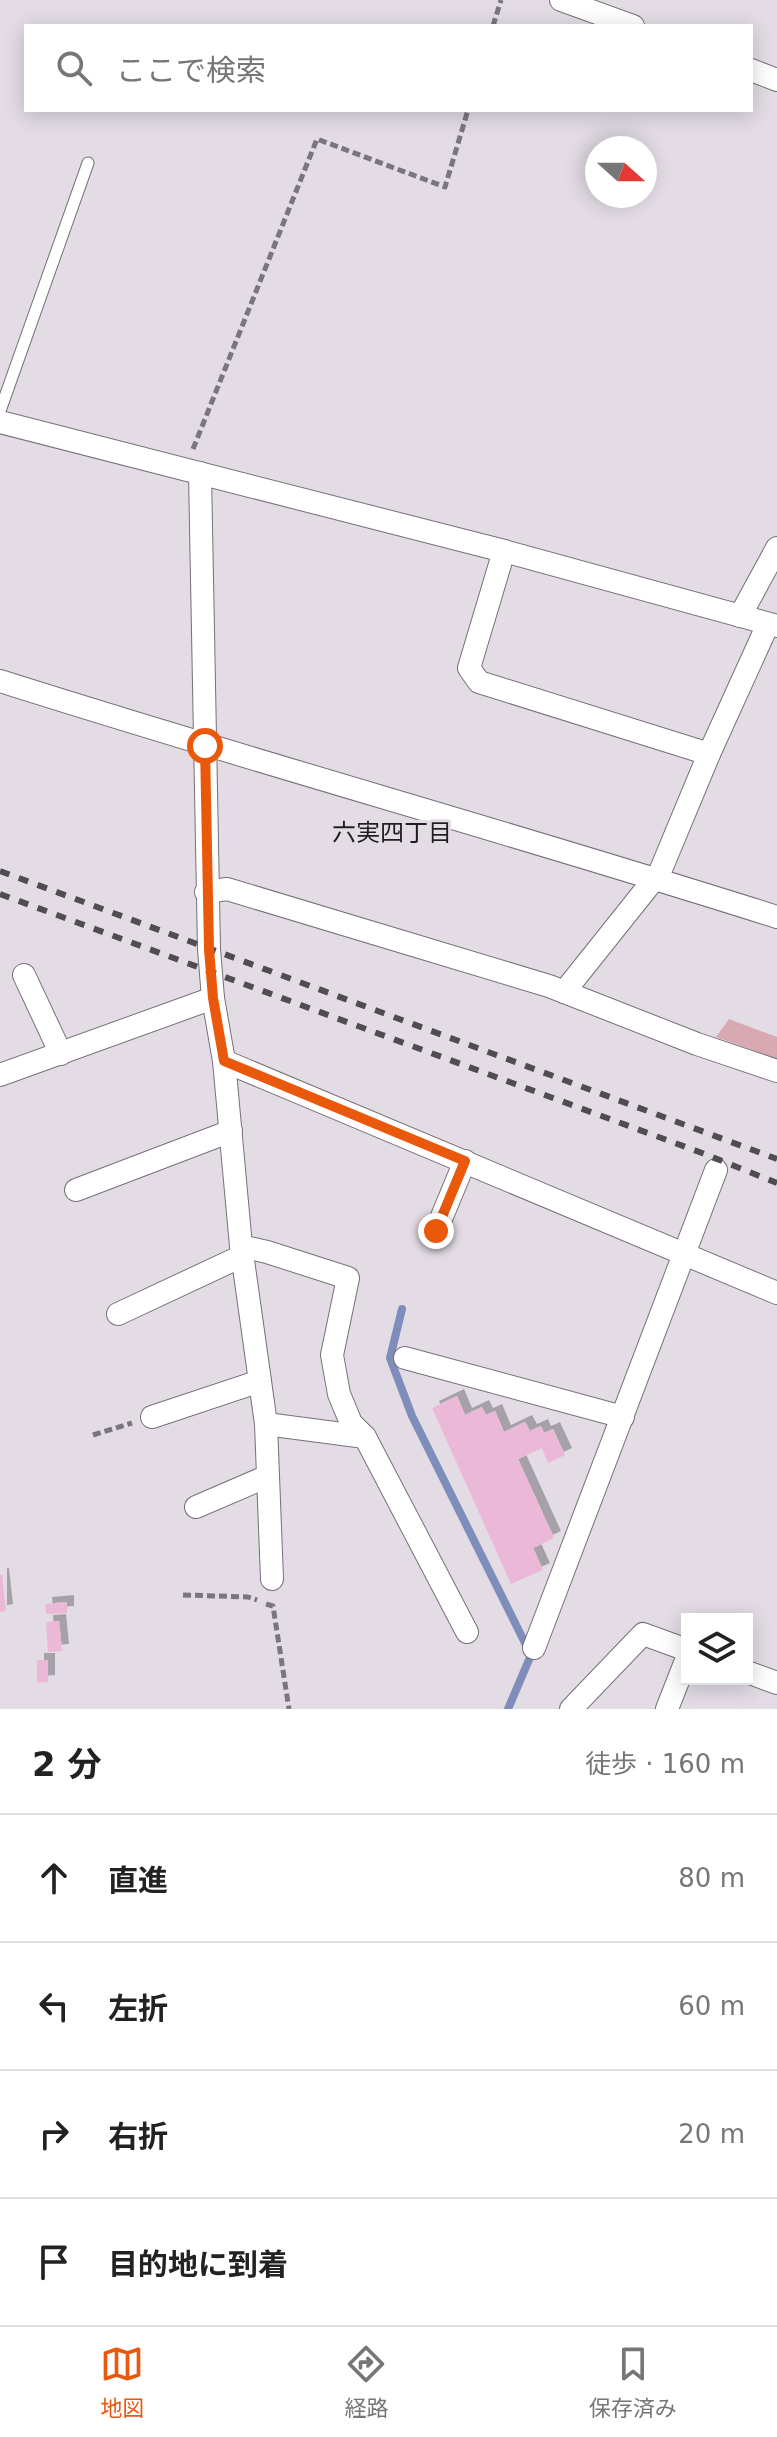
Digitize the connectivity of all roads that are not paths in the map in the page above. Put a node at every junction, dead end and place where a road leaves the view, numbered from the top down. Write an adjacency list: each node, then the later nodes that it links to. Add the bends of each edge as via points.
1 (561, 0): 2 (street)
2 (627, 24)
3 (753, 71): 4 (street)
4 (777, 80)
5 (88, 163): 6 (lane)
6 (0, 411)
7 (0, 422): 8 (street)
8 (192, 471): 10 (street); 14 (street)
9 (777, 548): 11 (street)
10 (504, 551): 11 (street); 15 (street, via 469,668 479,682)
11 (740, 616): 12 (street)
12 (773, 625): 15 (street)
13 (0, 681): 14 (street)
14 (205, 746): 16 (street); 17 (street)
15 (709, 754): 16 (street)
16 (656, 879): 18 (street); 20 (street)
17 (206, 892): 20 (street, via 227,889); 21 (street)
18 (777, 917)
19 (24, 975): 22 (street)
20 (564, 992): 24 (street)
21 (213, 998): 22 (street); 23 (street)
22 (61, 1054): 25 (street)
23 (224, 1061): 26 (street); 27 (street)
24 (777, 1071)
25 (0, 1075)
26 (231, 1131): 29 (street); 31 (street)
27 (465, 1161): 30 (street); 32 (street)
28 (716, 1170): 32 (street)
29 (76, 1190)
30 (436, 1231)
31 (242, 1251): 34 (street); 36 (street); 40 (street, via 267,1252 348,1278 332,1355 339,1394 351,1423)
32 (685, 1255): 33 (street); 38 (street)
33 (777, 1293)
34 (118, 1314)
35 (405, 1358): 38 (street)
36 (260, 1381): 37 (street); 39 (street)
37 (152, 1417)
38 (623, 1417): 45 (street)
39 (266, 1424): 40 (street); 41 (street)
40 (365, 1437): 44 (street)
41 (268, 1476): 42 (street); 43 (street)
42 (196, 1507)
43 (272, 1579)
44 (467, 1632)
45 (534, 1648)
46 (681, 1648): 50 (street, via 643,1634)
47 (681, 1673): 51 (street)
48 (753, 1674): 49 (street)
49 (777, 1683)
50 (584, 1705)
51 (667, 1709)

